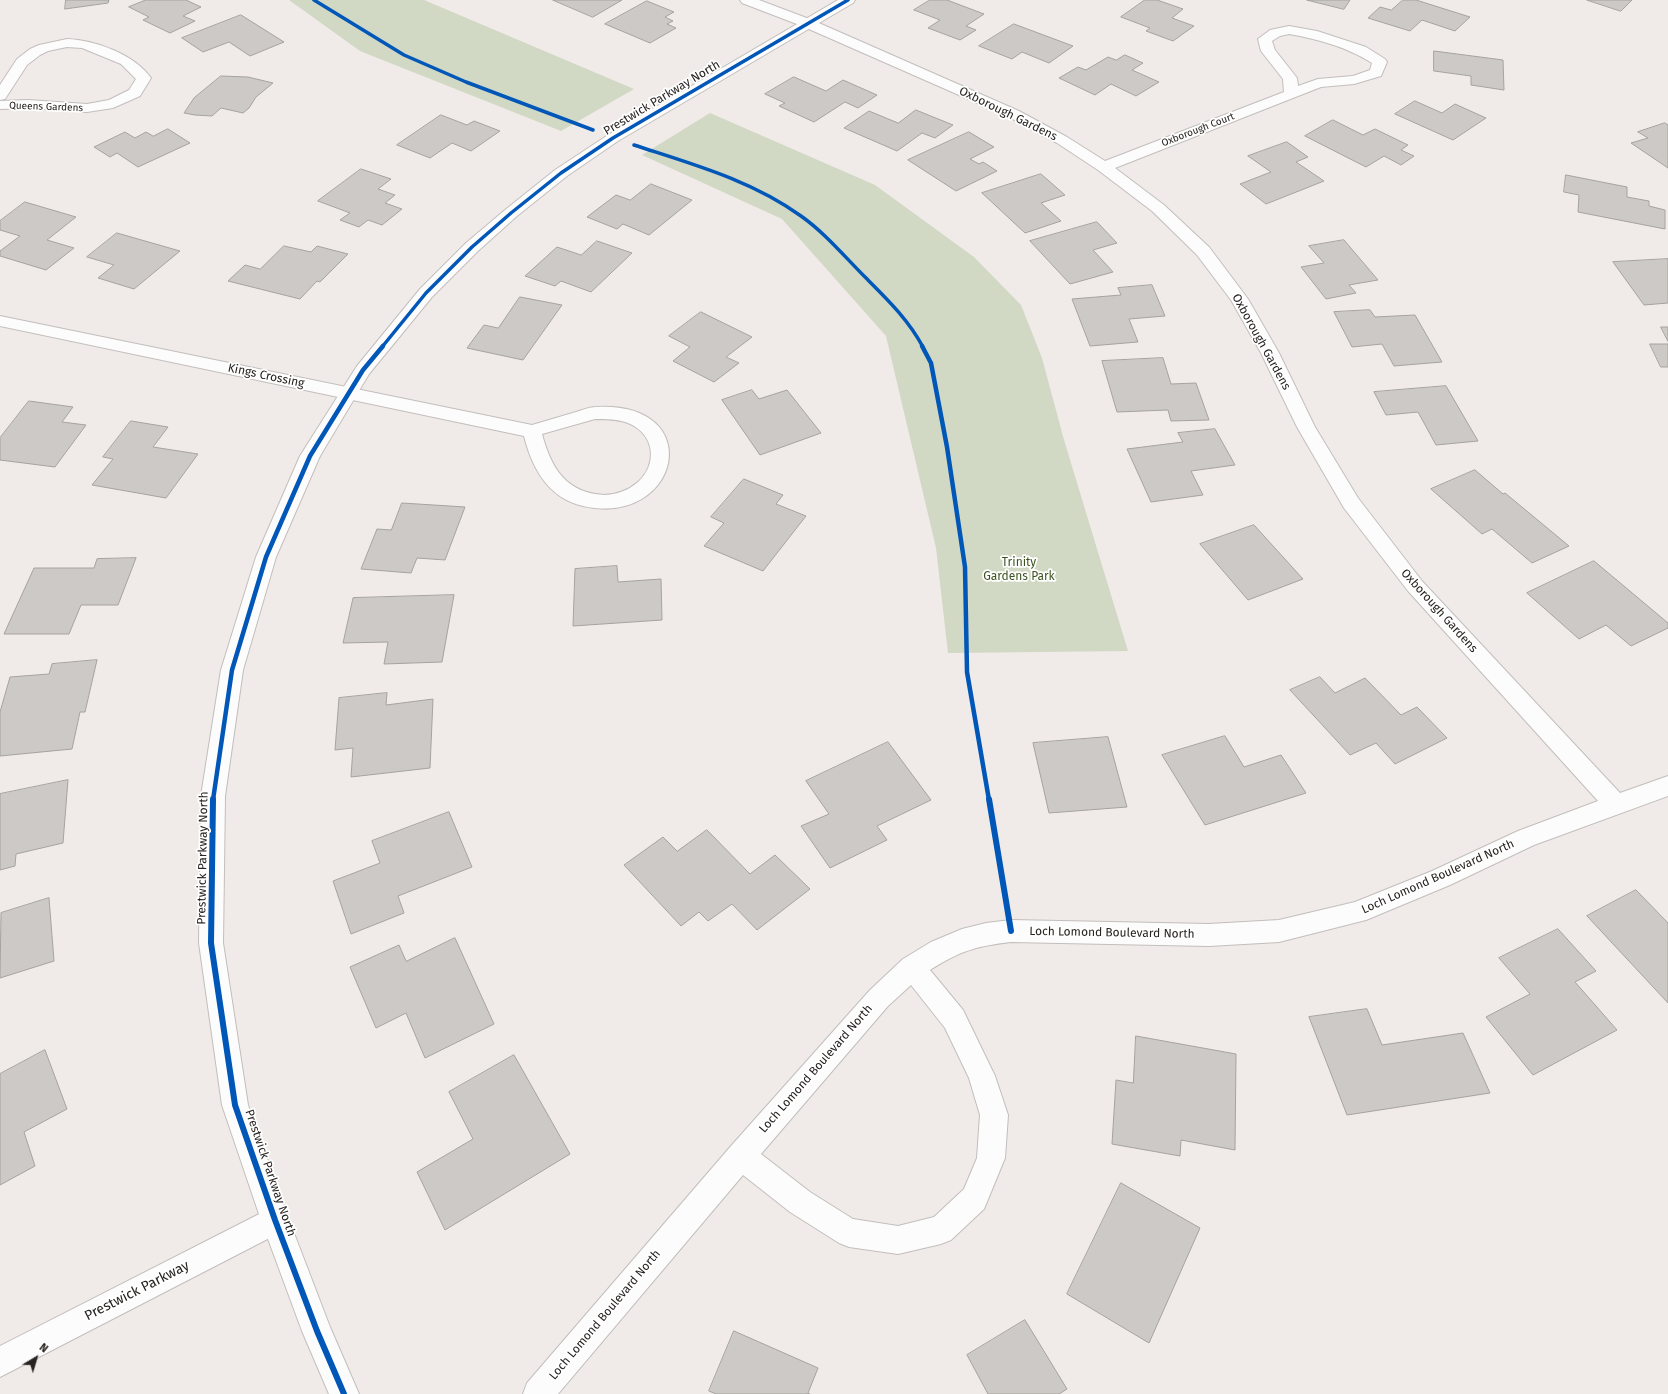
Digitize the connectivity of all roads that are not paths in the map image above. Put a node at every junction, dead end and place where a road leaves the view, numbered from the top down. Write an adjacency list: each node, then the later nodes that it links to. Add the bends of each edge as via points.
1 (747, 0): 3 (street, Oxborough Gardens)
2 (848, 0): 3 (street, Prestwick Parkway North)
3 (807, 23): 7 (street, Oxborough Gardens, via 1014,114); 9 (street, Prestwick Parkway North, via 613,138 561,173 510,213 426,293 363,370)
4 (1292, 94): 4 (street, Oxborough Court, via 1318,83 1354,80 1376,73 1380,62 1361,50 1312,34 1289,30 1275,33 1265,39 1268,51 1290,78); 7 (street, Oxborough Court)
5 (0, 96): 6 (street, Queens Gardens, via 22,62 44,48 66,43 84,44 126,61 144,78 135,93 113,104 87,108)
6 (0, 105)
7 (1104, 167): 12 (street, Oxborough Gardens, via 1158,208 1203,251 1239,299 1270,353 1306,427 1351,503 1415,586)
8 (0, 321): 9 (street, Kings Crossing)
9 (348, 393): 10 (street, Kings Crossing); 15 (street, Prestwick Parkway North, via 310,456 266,557 232,670 213,796 211,943 235,1105)
10 (532, 431): 10 (street, Kings Crossing, via 545,468 559,486 574,497 598,502 621,500 640,491 653,478 660,464 658,437 648,425 634,417 615,413 595,413)
11 (1668, 786): 12 (street, Loch Lomond Boulevard North)
12 (1616, 804): 13 (street, Loch Lomond Boulevard North, via 1526,838 1441,878 1357,912 1279,931 1209,935 1011,931 962,940)
13 (912, 967): 14 (street, Loch Lomond Boulevard North, via 878,998); 14 (street, via 954,1019 982,1076 994,1115 991,1158 974,1199 942,1230 898,1240 849,1233 800,1202)
14 (741, 1156): 18 (street, Loch Lomond Boulevard North)
15 (275, 1220): 16 (street, Prestwick Parkway); 17 (street, Prestwick Parkway North)
16 (0, 1362)
17 (344, 1394)
18 (538, 1394)

